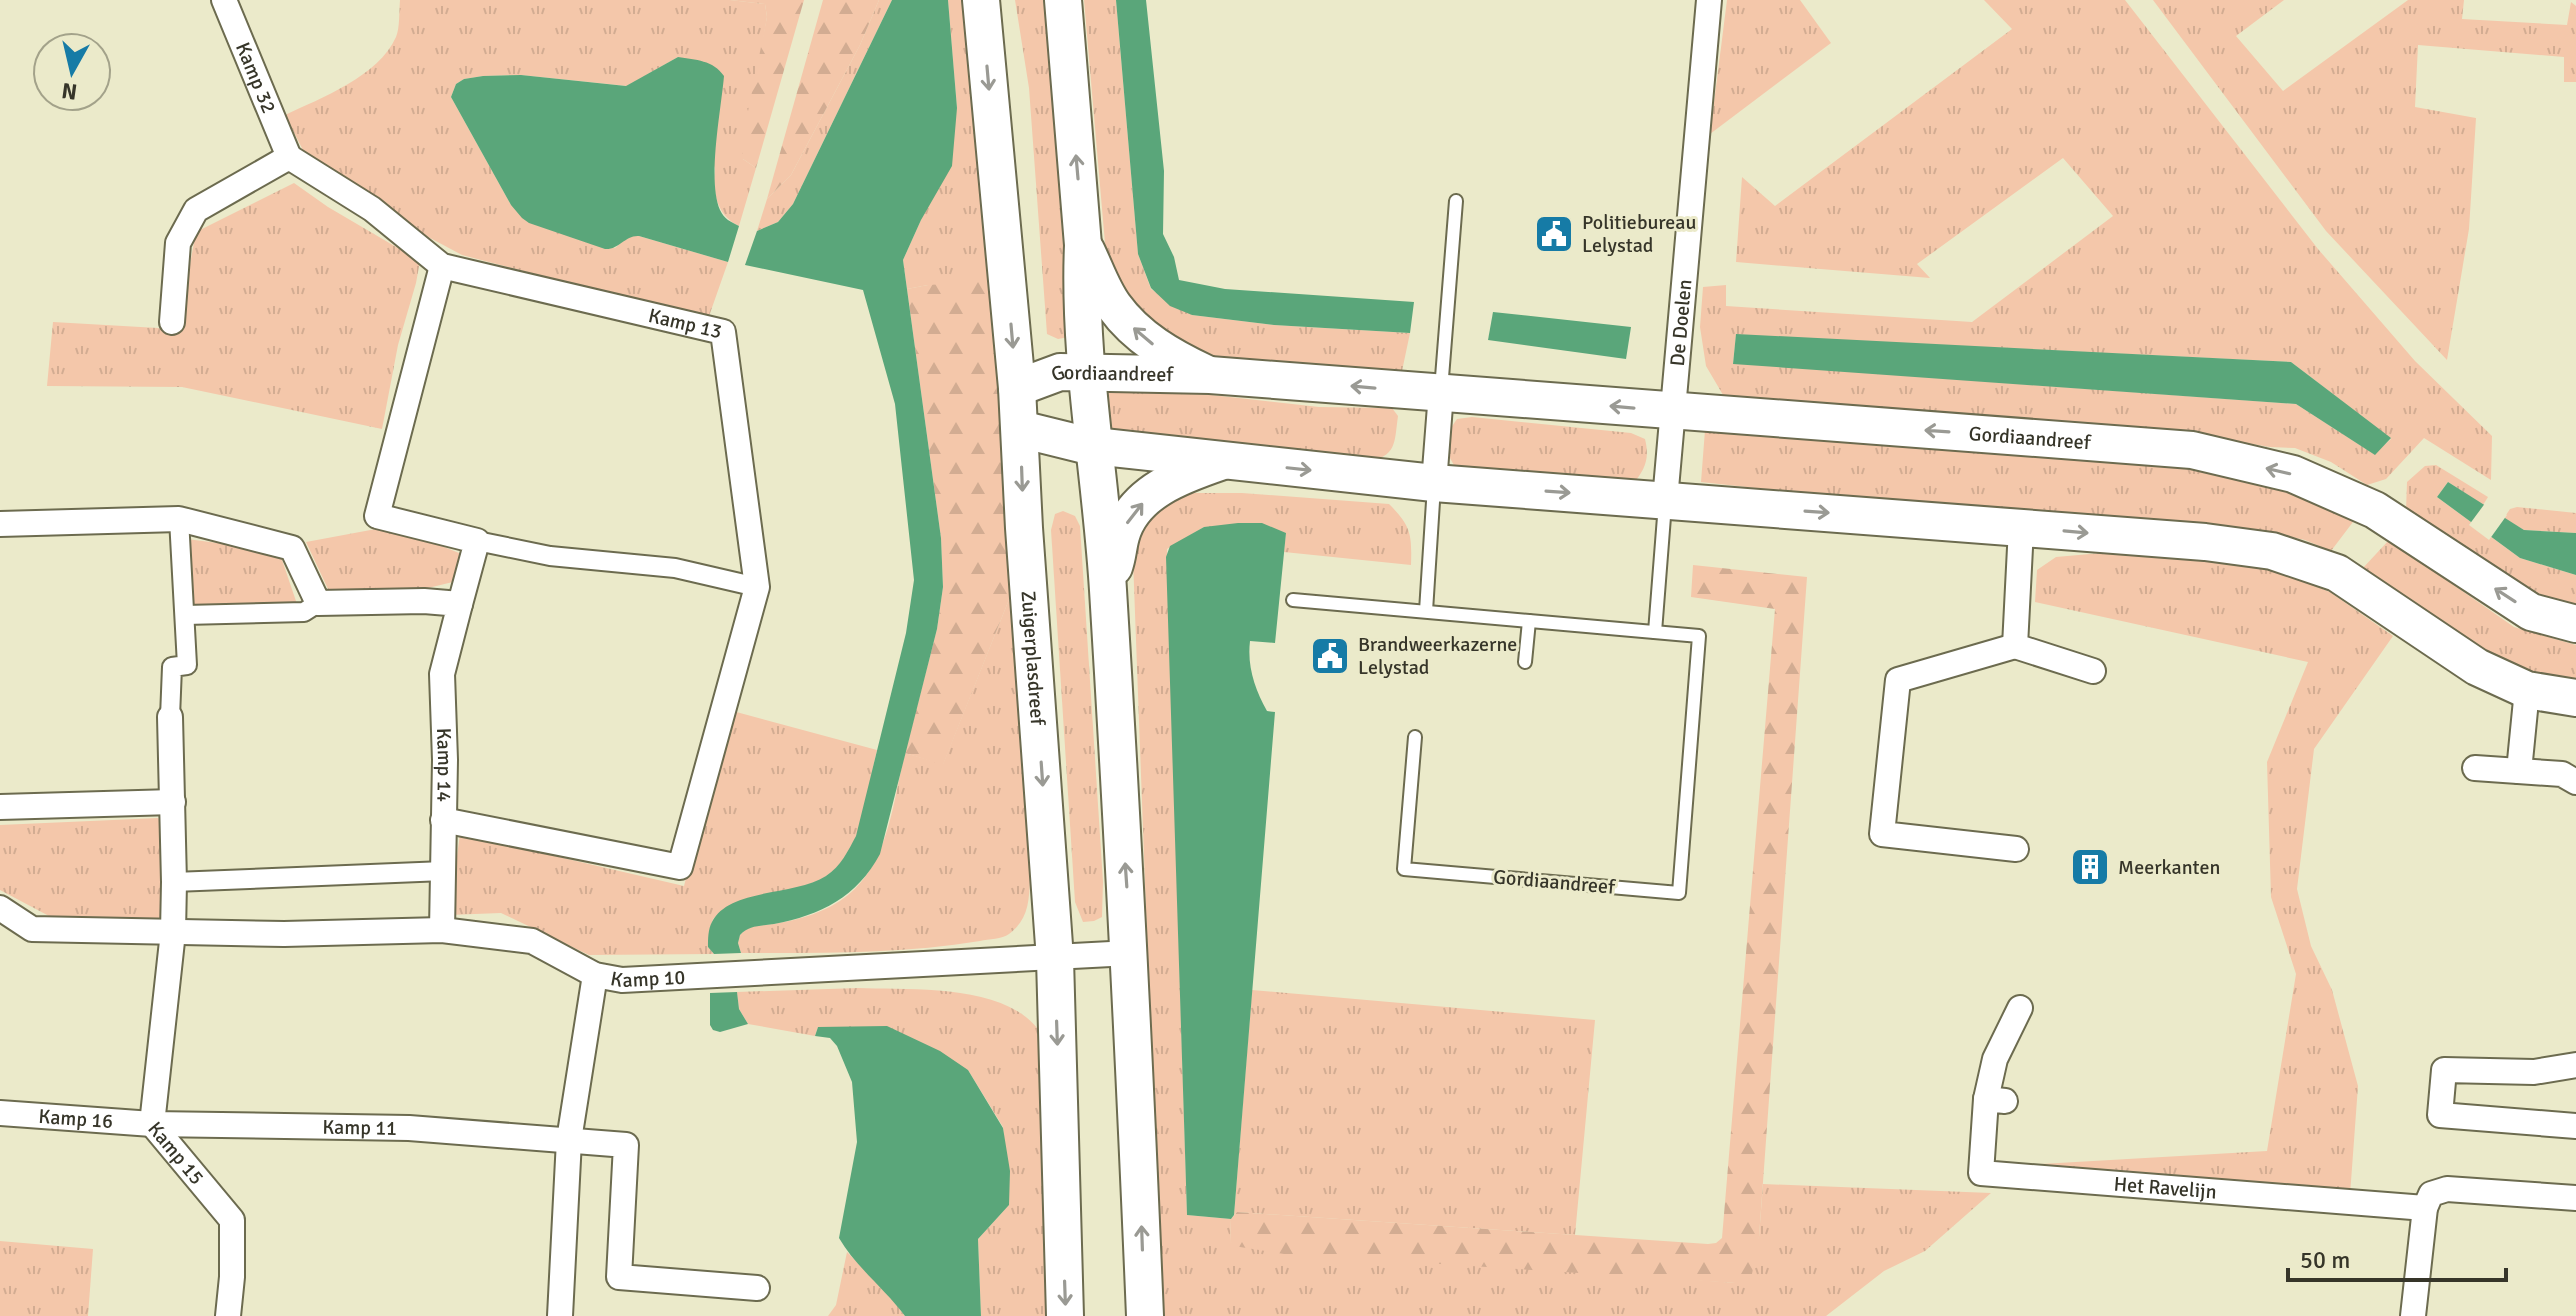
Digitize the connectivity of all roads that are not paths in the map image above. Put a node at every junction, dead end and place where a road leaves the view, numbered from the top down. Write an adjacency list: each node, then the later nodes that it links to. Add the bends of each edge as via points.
1 (224, 0): 5 (street, Kamp 32)
2 (981, 0): 12 (main road, Zuigerplasdreef, one-way to 12)
3 (1063, 0): 7 (main road, one-way to 3)
4 (1709, 0): 14 (street, De Doelen)
5 (289, 157): 8 (street, Kamp 13, via 372,209); 9 (street, via 196,210 178,243)
6 (1456, 201): 13 (lane)
7 (1083, 245): 10 (main road); 11 (main road, Gordiaandreef, one-way to 7, via 1157,348 1133,327 1113,305)
8 (442, 266): 23 (street, via 377,516); 25 (street, Kamp 13, via 723,332)
9 (172, 322)
10 (1087, 372): 11 (main road, Gordiaandreef); 12 (main road, Gordiaandreef, via 1060,372); 16 (main road)
11 (1210, 375): 13 (main road, Gordiaandreef, one-way to 11)
12 (1017, 388): 15 (main road, Zuigerplasdreef)
13 (1441, 393): 14 (main road, Gordiaandreef, one-way to 13); 18 (street)
14 (1671, 411): 19 (street, De Doelen); 32 (main road, Gordiaandreef, one-way to 14, via 2531,612 2375,510 2293,474 2192,450)
15 (1020, 429): 16 (main road); 54 (main road, Zuigerplasdreef, one-way to 54)
16 (1095, 446): 17 (main road); 24 (main road)
17 (1221, 461): 18 (main road, one-way to 18); 24 (main road, one-way to 17, via 1130,515 1155,490)
18 (1434, 483): 19 (main road, one-way to 19); 29 (lane)
19 (1665, 500): 22 (main road, one-way to 22); 33 (lane)
20 (179, 519): 21 (street); 27 (street, via 292,548); 30 (street)
21 (0, 524)
22 (2021, 528): 34 (street); 37 (main road, one-way to 37, via 2272,551 2337,573 2477,667)
23 (477, 541): 25 (street, via 550,556 675,568); 28 (street, Kamp 14)
24 (1108, 584): 53 (main road, one-way to 24)
25 (757, 587): 46 (street, Kamp 13, via 680,867)
26 (1293, 600): 29 (lane, Gordiaandreef)
27 (318, 603): 28 (street); 30 (street, via 304,612)
28 (460, 604): 46 (street, Kamp 14, via 442,674)
29 (1426, 611): 31 (lane, Gordiaandreef)
30 (185, 615): 39 (street, via 187,665 172,667)
31 (1529, 621): 33 (lane, Gordiaandreef); 35 (lane)
32 (2576, 624)
33 (1655, 632): 40 (lane, Gordiaandreef, via 1699,636 1679,893 1404,869)
34 (2015, 646): 36 (street); 47 (street, via 1898,680 1882,834)
35 (1525, 662)
36 (2093, 671)
37 (2527, 690): 38 (main road); 42 (street)
38 (2576, 698)
39 (170, 717): 44 (street)
40 (1415, 737)
41 (2475, 768): 42 (street)
42 (2519, 771): 43 (street, via 2562,774)
43 (2576, 782)
44 (173, 802): 45 (street); 49 (street)
45 (0, 807)
46 (443, 820): 48 (street, Kamp 14)
47 (2016, 849)
48 (444, 871): 49 (street); 51 (street, Kamp 14)
49 (174, 882): 52 (street)
50 (0, 908): 52 (street, Kamp 10, via 32,929)
51 (442, 930): 52 (street, Kamp 10); 55 (street, Kamp 10, via 532,941)
52 (173, 932): 59 (street, Kamp 15)
53 (1130, 953): 54 (street, Kamp 10); 68 (main road, one-way to 53)
54 (1055, 959): 55 (street, Kamp 10, via 622,980); 67 (main road, Zuigerplasdreef, one-way to 67)
55 (595, 975): 61 (street)
56 (2020, 1008): 63 (street, Het Ravelijn, via 1995,1059 1996,1100 1981,1173)
57 (2576, 1065): 60 (street, via 2534,1072 2444,1070 2440,1115)
58 (0, 1113): 59 (street, Kamp 16)
59 (152, 1124): 61 (street, Kamp 11, via 364,1127); 65 (street, Kamp 15, via 232,1220)
60 (2576, 1126)
61 (569, 1140): 64 (street, Kamp 11, via 626,1145 619,1277); 66 (street)
62 (2576, 1198): 63 (street, via 2447,1189 2431,1194)
63 (2425, 1208): 69 (street)
64 (757, 1288)
65 (228, 1316)
66 (560, 1316)
67 (1065, 1316)
68 (1145, 1316)
69 (2413, 1316)

